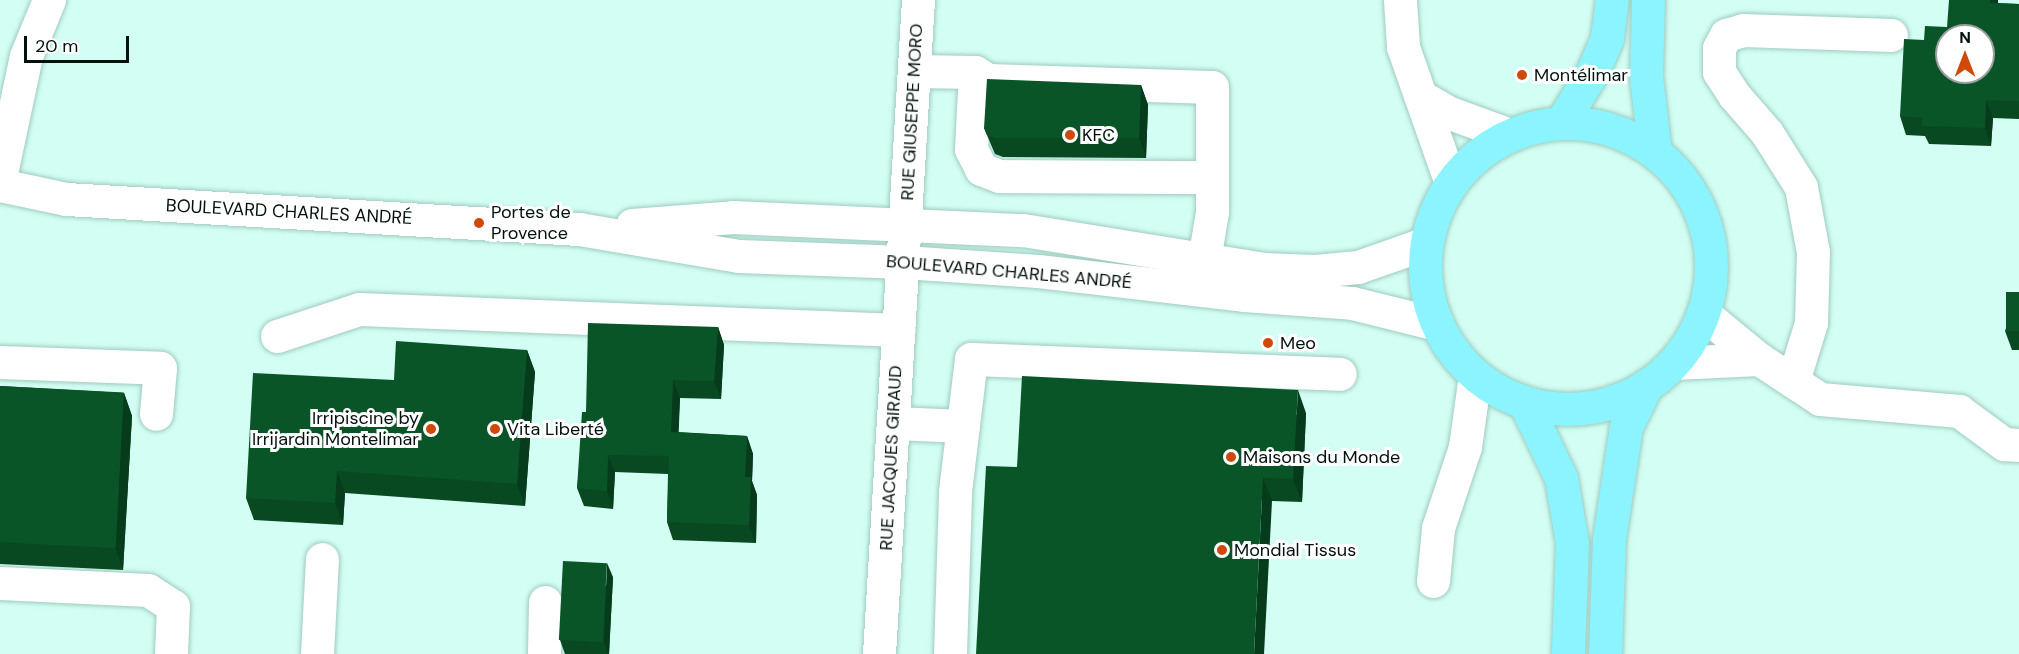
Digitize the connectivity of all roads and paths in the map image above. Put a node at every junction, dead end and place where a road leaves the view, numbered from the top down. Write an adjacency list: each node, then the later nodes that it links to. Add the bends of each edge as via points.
1 (49, 0): 14 (street, via 26,56)
2 (918, 0): 7 (street, RUE GIUSEPPE MORO)
3 (1612, 0): 10 (main road, via 1607,38 1593,71)
4 (1648, 0): 12 (main road, via 1646,77)
5 (1404, 6): 9 (street, via 1403,47)
6 (1891, 35): 30 (street, via 1743,30 1726,35 1719,48 1719,72 1767,132 1801,187 1813,252 1811,323)
7 (915, 72): 8 (street, via 975,72); 18 (street, RUE GIUSEPPE MORO)
8 (988, 80): 13 (street, via 1212,87); 13 (street, via 974,90 971,149 981,169 999,176)
9 (1420, 96): 11 (street, via 1450,113); 15 (street)
10 (1561, 123): 11 (main road); 12 (main road, via 1594,125 1626,135)
11 (1510, 135): 15 (main road, via 1481,152)
12 (1655, 152): 21 (main road, via 1677,173 1706,225 1712,255 1711,285)
13 (1212, 177): 20 (street, via 1211,220)
14 (0, 178)
15 (1451, 183): 19 (main road)
16 (0, 185): 17 (street, BOULEVARD CHARLES ANDRÉ, via 66,199)
17 (579, 229): 18 (street, BOULEVARD CHARLES ANDRÉ, via 733,217); 18 (street, BOULEVARD CHARLES ANDRÉ, via 740,256)
18 (905, 243): 20 (street, BOULEVARD CHARLES ANDRÉ, via 1023,230); 22 (street, BOULEVARD CHARLES ANDRÉ, via 1038,271 1352,303); 23 (street, RUE JACQUES GIRAUD)
19 (1426, 243): 20 (street, BOULEVARD CHARLES ANDRÉ, via 1358,267 1315,271); 22 (main road, via 1427,289)
20 (1204, 260)
21 (1704, 314): 25 (street); 27 (main road)
22 (1437, 324): 29 (main road, via 1447,343)
23 (899, 330): 24 (street, via 359,309); 34 (street, RUE JACQUES GIRAUD)
24 (277, 336)
25 (1759, 359): 27 (street); 30 (street)
26 (0, 362): 33 (street, via 160,368)
27 (1674, 363): 31 (main road)
28 (1340, 374): 35 (street, via 971,359)
29 (1474, 375): 32 (main road); 38 (street, via 1465,447 1438,528)
30 (1793, 381): 36 (street, via 1820,399 1959,411 2004,444)
31 (1646, 387): 32 (main road, via 1608,404 1566,409); 47 (main road, via 1624,438 1609,539)
32 (1525, 403): 46 (main road, via 1561,478 1572,543)
33 (156, 414)
34 (894, 423): 35 (street); 44 (street, RUE JACQUES GIRAUD)
35 (963, 426): 45 (street, via 955,491)
36 (2019, 445)
37 (322, 558): 42 (street)
38 (1432, 581)
39 (0, 583): 41 (street, via 148,590 173,606)
40 (545, 602): 43 (street)
41 (171, 654)
42 (317, 654)
43 (544, 654)
44 (879, 654)
45 (950, 654)
46 (1568, 654)
47 (1605, 654)

